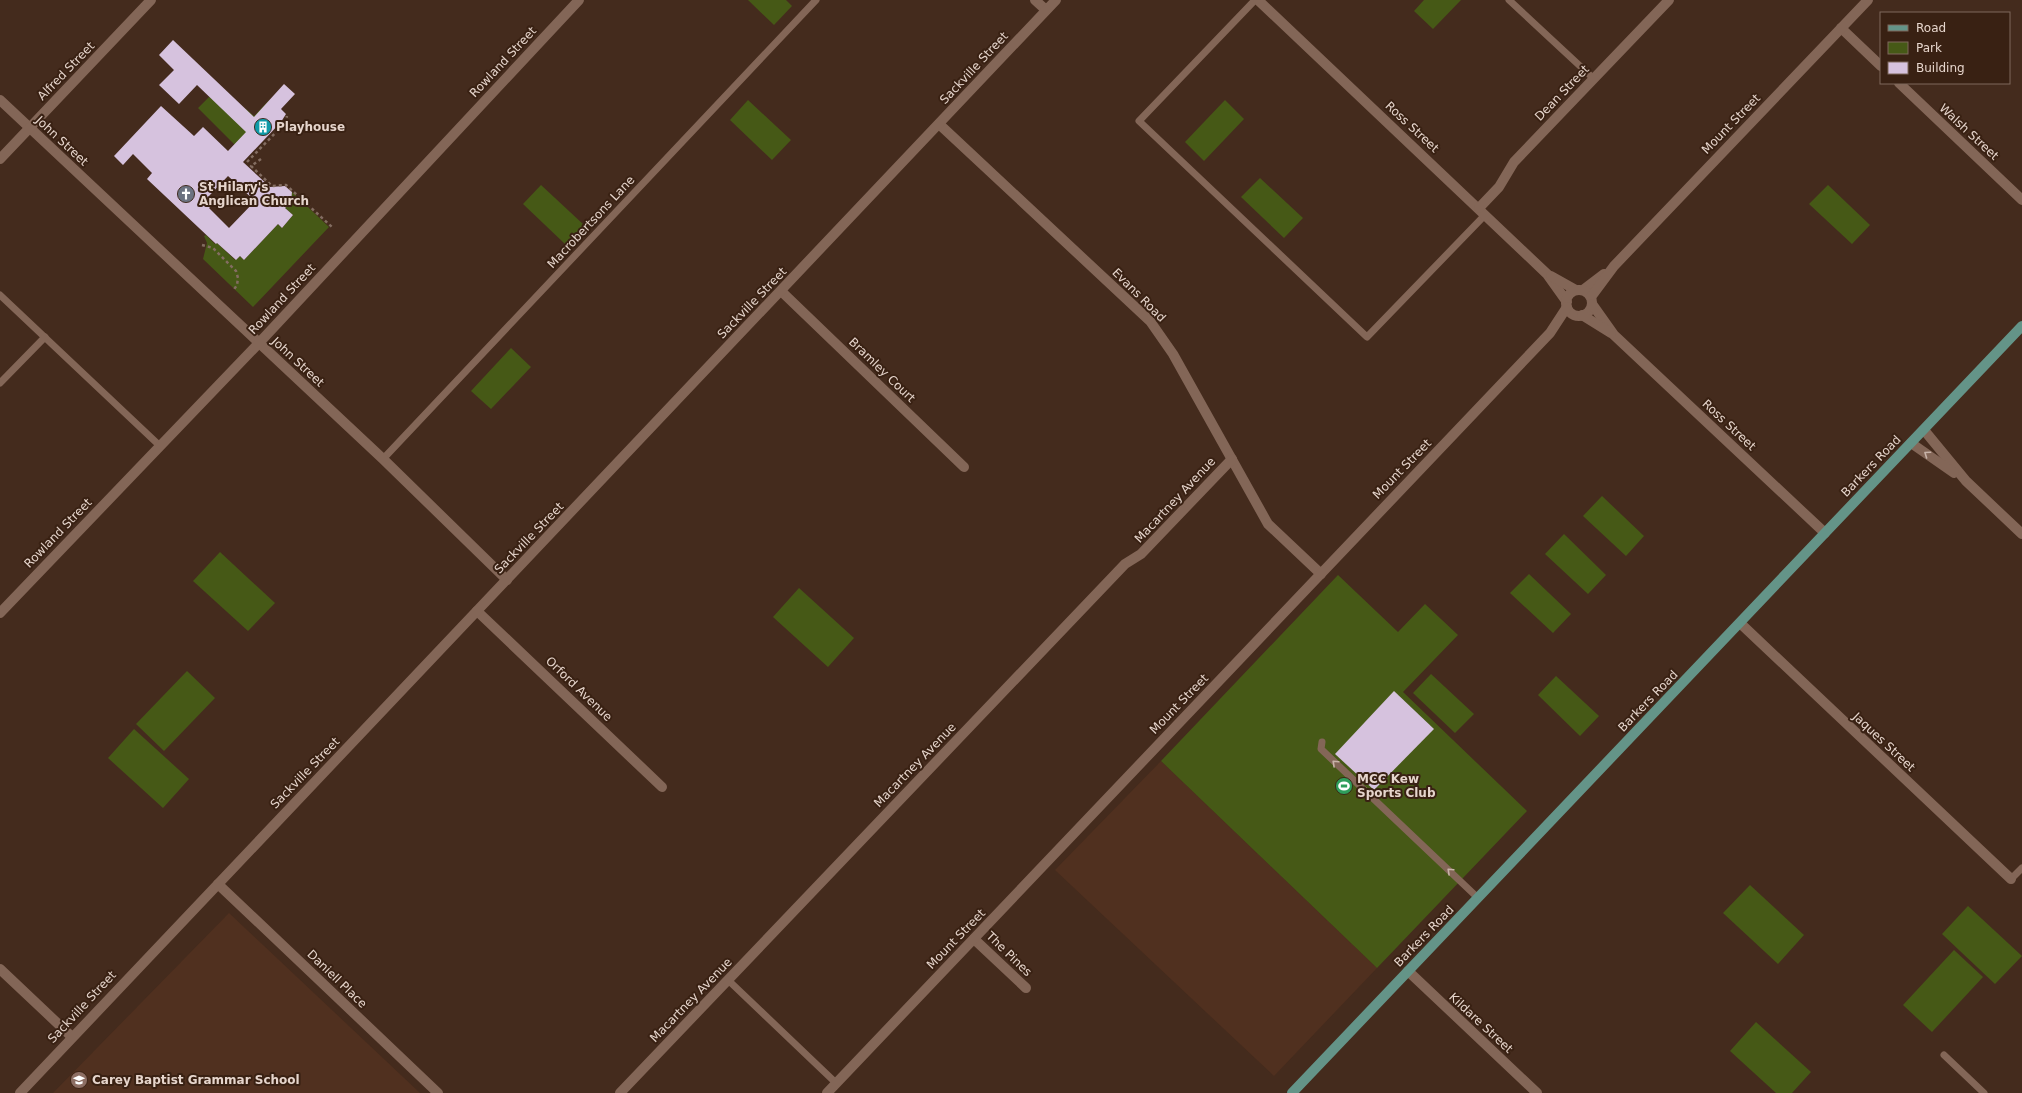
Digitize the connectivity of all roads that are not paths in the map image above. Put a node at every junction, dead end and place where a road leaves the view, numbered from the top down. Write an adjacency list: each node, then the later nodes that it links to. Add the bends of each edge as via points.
1 (151, 0): 18 (street, Alfred Street)
2 (579, 0): 34 (street, Rowland Street)
3 (816, 0): 39 (lane, Macrobertsons Lane)
4 (1035, 0): 11 (street)
5 (1056, 0): 11 (street, Sackville Street)
6 (1255, 0): 21 (lane, via 1139,121 1367,337)
7 (1258, 0): 21 (street, Ross Street)
8 (1509, 0): 14 (lane)
9 (1669, 0): 14 (street, Dean Street)
10 (1868, 0): 12 (street, Mount Street)
11 (1046, 10): 17 (street, Sackville Street)
12 (1841, 28): 13 (street); 22 (street, Mount Street)
13 (1880, 65)
14 (1594, 79): 21 (street, Dean Street, via 1514,162)
15 (1900, 84): 20 (street, Walsh Street)
16 (0, 100): 18 (street, John Street)
17 (939, 124): 25 (street, Sackville Street); 40 (street, Evans Road, via 1152,324 1173,354)
18 (30, 128): 19 (street, Alfred Street); 34 (street, John Street)
19 (0, 159)
20 (2022, 200)
21 (1482, 212): 23 (street, Ross Street)
22 (1614, 266): 24 (street, Mount Street); 27 (street, Mount Street)
23 (1547, 274): 24 (street, Ross Street); 28 (street, Ross Street)
24 (1580, 290): 27 (street); 28 (street, via 1570,294)
25 (781, 291): 41 (street, Bramley Court); 46 (street, Sackville Street)
26 (0, 294): 33 (lane)
27 (1591, 301): 29 (street, via 1589,311); 32 (street, Ross Street)
28 (1567, 304): 29 (street); 31 (street, Mount Street)
29 (1579, 315): 31 (street, Mount Street); 32 (street, Ross Street)
30 (2022, 326): 36 (main road, Barkers Road)
31 (1550, 333): 45 (street, Mount Street)
32 (1614, 335): 43 (street, Ross Street)
33 (45, 337): 35 (lane); 38 (lane)
34 (259, 343): 38 (street, Rowland Street); 39 (street, John Street)
35 (0, 384)
36 (1924, 430): 37 (main road, Barkers Road); 42 (street)
37 (1912, 443): 42 (street, one-way to 37); 43 (main road, Barkers Road)
38 (160, 446): 48 (street, Rowland Street)
39 (383, 459): 46 (street, John Street)
40 (1232, 459): 45 (street, Evans Road, via 1270,526); 59 (street, Macartney Avenue, via 1142,554 1125,564)
41 (964, 467)
42 (1966, 480): 44 (street)
43 (1825, 534): 49 (main road, Barkers Road)
44 (2022, 534)
45 (1321, 574): 56 (street, Mount Street)
46 (507, 580): 47 (street, Sackville Street)
47 (477, 611): 51 (street, Orford Avenue); 54 (street, Sackville Street)
48 (0, 613)
49 (1740, 623): 53 (street, Jaques Street); 55 (main road, Barkers Road)
50 (1322, 742): 55 (lane, one-way to 50, via 1321,749)
51 (662, 787)
52 (2022, 868): 53 (lane)
53 (2011, 879)
54 (218, 884): 61 (street, Sackville Street); 65 (street, Daniell Place)
55 (1478, 898): 58 (main road, Barkers Road)
56 (974, 939): 60 (street, The Pines); 63 (street, Mount Street)
57 (0, 969): 61 (street)
58 (1408, 972): 68 (main road, Barkers Road); 69 (street, Kildare Street)
59 (728, 980): 63 (lane); 66 (street, Macartney Avenue)
60 (1026, 988)
61 (72, 1037): 64 (street, Sackville Street)
62 (1944, 1055): 70 (lane)
63 (836, 1084): 67 (street, Mount Street)
64 (20, 1093)
65 (438, 1093)
66 (620, 1093)
67 (827, 1093)
68 (1292, 1093)
69 (1536, 1093)
70 (1984, 1093)

